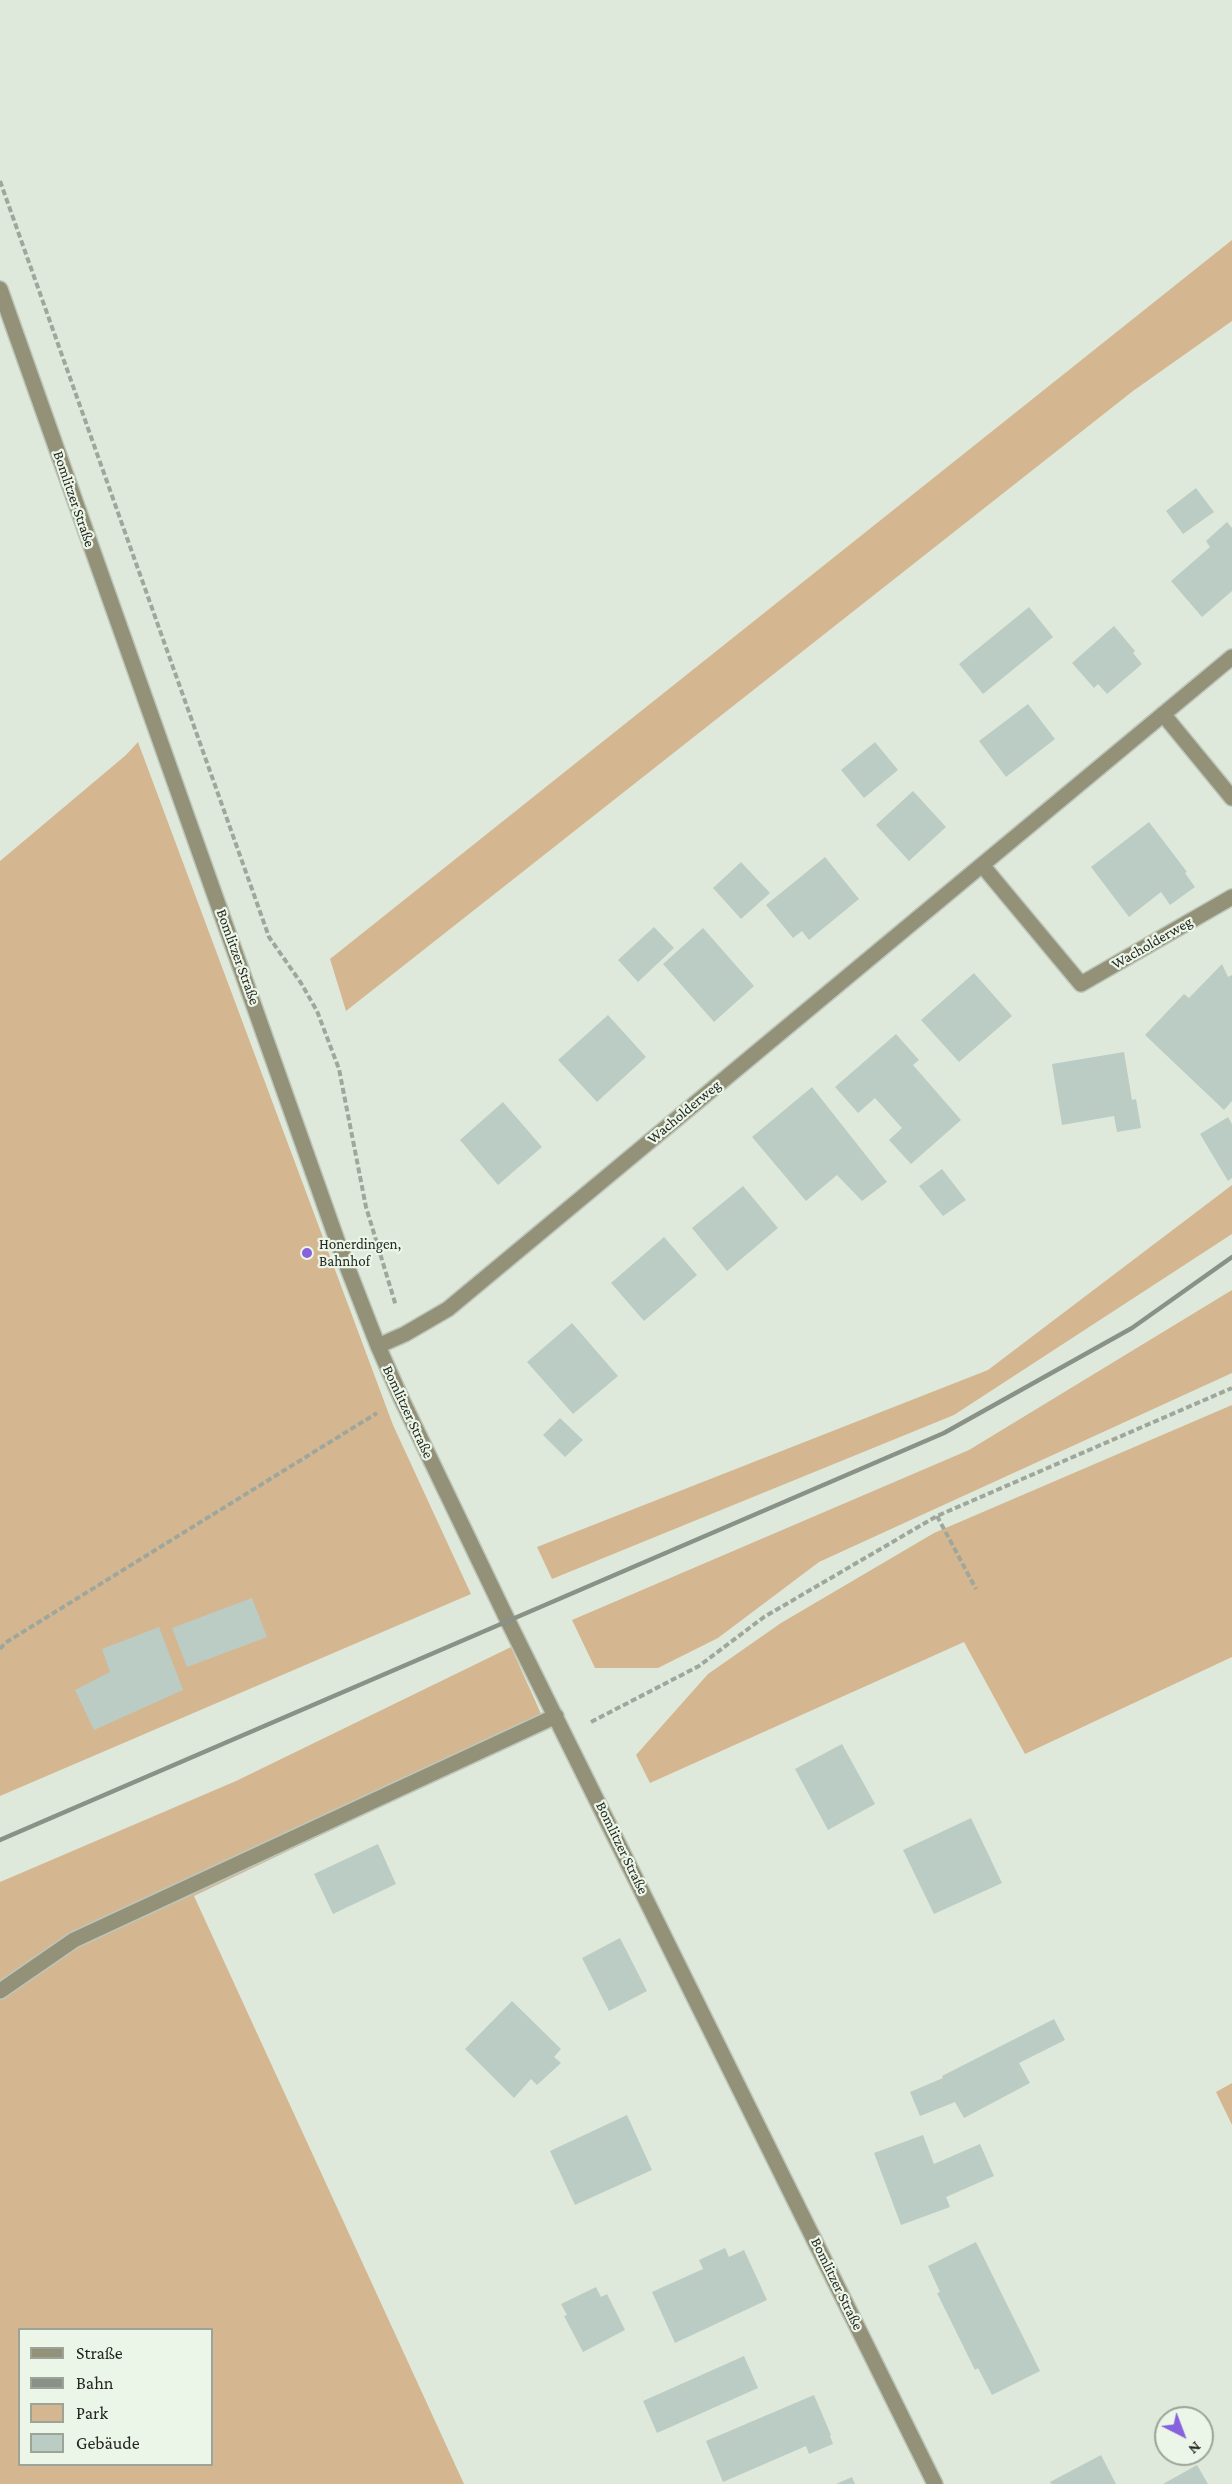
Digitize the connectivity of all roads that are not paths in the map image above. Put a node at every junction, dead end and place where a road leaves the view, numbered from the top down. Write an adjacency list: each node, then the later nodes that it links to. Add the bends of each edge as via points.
1 (0, 289): 7 (street, Bomlitzer Straße)
2 (1232, 657): 3 (street, Wacholderweg)
3 (1163, 714): 4 (street); 5 (street, Wacholderweg)
4 (1232, 798)
5 (982, 865): 6 (street, Wacholderweg, via 1081,984); 7 (street, Wacholderweg, via 448,1309)
6 (1232, 897)
7 (378, 1346): 8 (street, Bomlitzer Straße)
8 (556, 1716): 9 (street, via 75,1940); 10 (street, Bomlitzer Straße)
9 (0, 1991)
10 (935, 2484)

